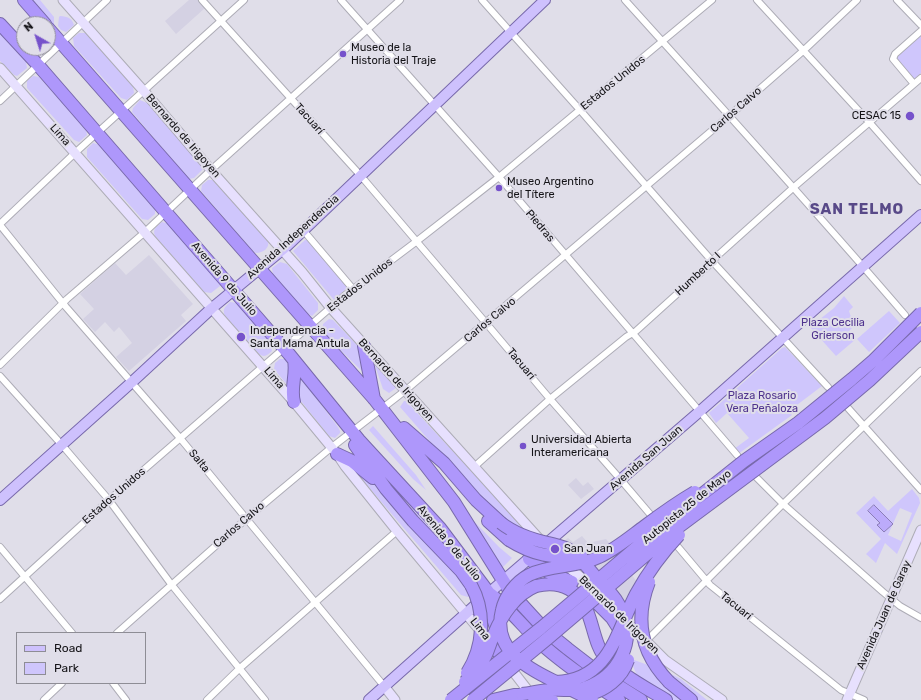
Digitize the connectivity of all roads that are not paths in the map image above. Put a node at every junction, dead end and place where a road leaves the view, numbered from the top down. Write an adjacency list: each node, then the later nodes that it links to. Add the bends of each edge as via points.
1 (24, 0): 15 (highway)
2 (64, 0): 17 (street, Bernardo de Irigoyen)
3 (106, 0): 17 (street)
4 (202, 0): 16 (street, Tacuarí)
5 (244, 0): 16 (street)
6 (340, 0): 20 (street, Piedras)
7 (400, 0): 20 (street)
8 (482, 0): 22 (street)
9 (545, 0): 22 (main road, Avenida Independencia)
10 (626, 0): 24 (street)
11 (712, 0): 24 (street, Estados Unidos)
12 (757, 0): 26 (street)
13 (857, 0): 26 (street, Carlos Calvo)
14 (897, 0): 19 (street)
15 (38, 16)
16 (222, 21): 32 (street); 33 (street, Tacuarí)
17 (83, 22): 25 (street); 32 (street, Bernardo de Irigoyen)
18 (0, 24): 27 (highway, Avenida 9 de Julio)
19 (921, 26)
20 (367, 30): 33 (street); 35 (street, Piedras)
21 (921, 31): 30 (street, via 895,54 893,59)
22 (511, 32): 35 (main road, Avenida Independencia); 36 (street)
23 (56, 37): 25 (highway, Avenida 9 de Julio)
24 (663, 42): 36 (street, Estados Unidos); 38 (street)
25 (61, 43): 27 (street); 37 (highway, Avenida 9 de Julio)
26 (804, 51): 38 (street, Carlos Calvo); 39 (street)
27 (38, 65): 31 (street); 40 (highway, Avenida 9 de Julio)
28 (0, 68): 31 (street, Lima)
29 (921, 78): 30 (street, Humberto I)
30 (914, 84): 39 (street, Humberto I)
31 (16, 85): 34 (street); 41 (street, Lima)
32 (144, 91): 37 (street); 42 (street, Bernardo de Irigoyen)
33 (291, 99): 42 (street); 43 (street, Tacuarí)
34 (0, 101)
35 (435, 105): 43 (main road, Avenida Independencia); 44 (street, Piedras)
36 (580, 110): 44 (street, Estados Unidos); 46 (street)
37 (122, 111): 40 (street); 48 (highway, Avenida 9 de Julio)
38 (729, 116): 46 (street, Carlos Calvo); 47 (street)
39 (870, 123): 45 (street); 47 (street, Humberto I)
40 (97, 134): 41 (street); 49 (highway, Avenida 9 de Julio)
41 (76, 152): 51 (street); 53 (street, Lima)
42 (211, 170): 48 (street); 55 (street, Bernardo de Irigoyen)
43 (361, 176): 52 (main road, Avenida Independencia); 54 (street, Tacuarí)
44 (499, 178): 54 (street, Estados Unidos); 56 (street, Piedras)
45 (921, 181)
46 (647, 186): 56 (street, Carlos Calvo); 57 (street)
47 (794, 187): 57 (street, Humberto I); 58 (street)
48 (190, 190): 49 (street); 59 (highway, Avenida 9 de Julio)
49 (166, 212): 53 (street); 61 (highway, Avenida 9 de Julio)
50 (921, 215): 58 (main road, Avenida San Juan)
51 (0, 224): 62 (street, Salta)
52 (303, 230): 55 (main road, Avenida Independencia); 60 (street)
53 (145, 232): 62 (street); 64 (street, Lima)
54 (417, 241): 60 (street, Estados Unidos); 67 (street, Tacuarí)
55 (282, 250): 59 (main road, Avenida Independencia); 63 (street, Bernardo de Irigoyen)
56 (565, 256): 67 (street, Carlos Calvo); 70 (street, Piedras)
57 (712, 261): 70 (street, Humberto I); 71 (street)
58 (863, 266): 66 (street); 71 (main road, Avenida San Juan)
59 (259, 269): 61 (main road, Avenida Independencia); 68 (highway, Avenida 9 de Julio)
60 (353, 289): 63 (street, Estados Unidos)
61 (234, 290): 64 (main road, Avenida Independencia); 73 (highway, Avenida 9 de Julio)
62 (63, 303): 75 (street); 79 (street, Salta)
63 (330, 307): 68 (street, Estados Unidos); 72 (street, Bernardo de Irigoyen)
64 (212, 308): 76 (street, Lima); 79 (main road, Avenida Independencia)
65 (921, 313): 93 (highway, Autopista 25 de Mayo, bridge, via 879,355 798,423)
66 (905, 315)
67 (486, 323): 81 (street, Carlos Calvo); 82 (street, Tacuarí)
68 (310, 326): 73 (street, Estados Unidos); 84 (highway, Avenida 9 de Julio)
69 (921, 332): 99 (highway, Autopista 25 de Mayo, bridge, via 837,408)
70 (632, 334): 82 (street, Humberto I); 86 (street, Piedras)
71 (782, 337): 80 (street); 86 (main road, Avenida San Juan)
72 (364, 346): 81 (street, Bernardo de Irigoyen); 84 (highway)
73 (284, 348): 74 (highway, Avenida 9 de Julio); 76 (street, Estados Unidos)
74 (294, 360): 83 (highway); 88 (highway, Avenida 9 de Julio)
75 (0, 365)
76 (264, 366): 83 (street, Lima); 89 (street, Estados Unidos)
77 (921, 371): 87 (street)
78 (0, 376): 91 (street)
79 (132, 382): 89 (street, Salta); 91 (main road, Avenida Independencia)
80 (828, 387)
81 (406, 390): 84 (street, Carlos Calvo); 94 (street, Bernardo de Irigoyen)
82 (550, 399): 94 (street, Humberto I); 96 (street, Tacuarí)
83 (294, 402): 92 (street, Lima)
84 (378, 404): 88 (street, Carlos Calvo); 90 (highway, Avenida 9 de Julio); 130 (highway, bridge, via 444,463 476,500 509,529 524,537 572,552 609,590 623,613 628,636 625,651 616,666 602,679 581,689 548,690)
85 (848, 408): 87 (street)
86 (699, 412): 93 (street, Piedras); 96 (main road, Avenida San Juan)
87 (864, 426): 98 (street); 102 (street)
88 (352, 432): 92 (street, Carlos Calvo); 97 (highway, via 357,449); 115 (highway, Avenida 9 de Julio, via 440,528)
89 (180, 438): 101 (street, Estados Unidos); 103 (street, Salta)
90 (410, 444): 104 (highway, bridge, via 495,528 509,540 538,554 555,557 583,555 599,550); 112 (highway, Avenida 9 de Julio, via 454,502)
91 (62, 445): 100 (main road, Avenida Independencia); 101 (street)
92 (334, 451): 97 (highway, via 352,461); 103 (street, Carlos Calvo); 106 (street, Lima)
93 (740, 458): 104 (highway, bridge); 132 (highway, Autopista 25 de Mayo, bridge, via 529,638)
94 (474, 467): 107 (street, Bernardo de Irigoyen)
95 (756, 477): 102 (street)
96 (621, 480): 107 (main road, Avenida San Juan); 113 (street, Tacuarí)
97 (386, 489): 132 (highway, bridge, via 461,571 478,600 481,615 479,642 469,669)
98 (921, 490)
99 (716, 499): 109 (highway, bridge); 139 (highway, Autopista 25 de Mayo, bridge)
100 (0, 500)
101 (109, 500): 111 (street, Estados Unidos); 114 (street)
102 (783, 504): 113 (street); 117 (street)
103 (246, 519): 114 (street, Carlos Calvo); 118 (street, Salta)
104 (650, 522): 142 (highway, bridge, via 620,546 595,559 525,577 511,590 503,606 501,631 507,647 514,656 531,670)
105 (921, 530): 117 (street, Avenida Juan de Garay)
106 (397, 531): 118 (street); 119 (street, Lima)
107 (545, 545): 110 (main road, Avenida San Juan); 124 (street, Bernardo de Irigoyen, via 587,582)
108 (0, 547): 111 (street)
109 (661, 556): 123 (highway, bridge, via 642,584 610,650 599,665 588,674 556,682 537,677 520,668 509,657); 146 (highway, bridge, via 644,596 641,624 644,642 658,670)
110 (529, 559): 112 (main road, Avenida San Juan); 130 (highway, bridge, via 548,572 582,588 616,624 629,653 626,666 619,676 596,692 574,697)
111 (24, 576): 116 (street, Estados Unidos); 121 (street)
112 (503, 581): 115 (main road, Avenida San Juan); 144 (highway, Avenida 9 de Julio, via 547,632 603,676)
113 (706, 581): 124 (street); 131 (street, Tacuarí)
114 (171, 584): 122 (street, Carlos Calvo); 126 (street)
115 (488, 593): 119 (main road, Avenida San Juan); 123 (highway); 143 (highway, via 500,600 537,640 566,665)
116 (0, 599)
117 (892, 599): 120 (street); 131 (street, Avenida Juan de Garay)
118 (315, 602): 126 (street); 129 (street, Salta)
119 (467, 613): 125 (street, Lima); 129 (main road, Avenida San Juan)
120 (921, 618)
121 (71, 632)
122 (118, 632)
123 (497, 636): 125 (highway)
124 (646, 642): 147 (street, Bernardo de Irigoyen, via 665,660)
125 (498, 652): 130 (street, Lima)
126 (240, 668): 135 (street); 136 (street)
127 (61, 684): 133 (street)
128 (114, 684): 134 (street)
129 (384, 686): 137 (main road, Avenida San Juan); 138 (street, Salta)
130 (530, 696): 140 (highway, via 508,696); 141 (highway, bridge)
131 (849, 697): 148 (street, Tacuarí)
132 (448, 699): 145 (highway, bridge, via 480,665 509,607 523,593 549,583 559,584 575,592 586,609 598,645 607,660)
133 (44, 700)
134 (126, 700)
135 (207, 700)
136 (265, 700)
137 (369, 700)
138 (395, 700)
139 (472, 700)
140 (493, 700)
141 (552, 700)
142 (592, 700)
143 (619, 700)
144 (640, 700)
145 (666, 700)
146 (691, 700)
147 (722, 700)
148 (864, 700)

